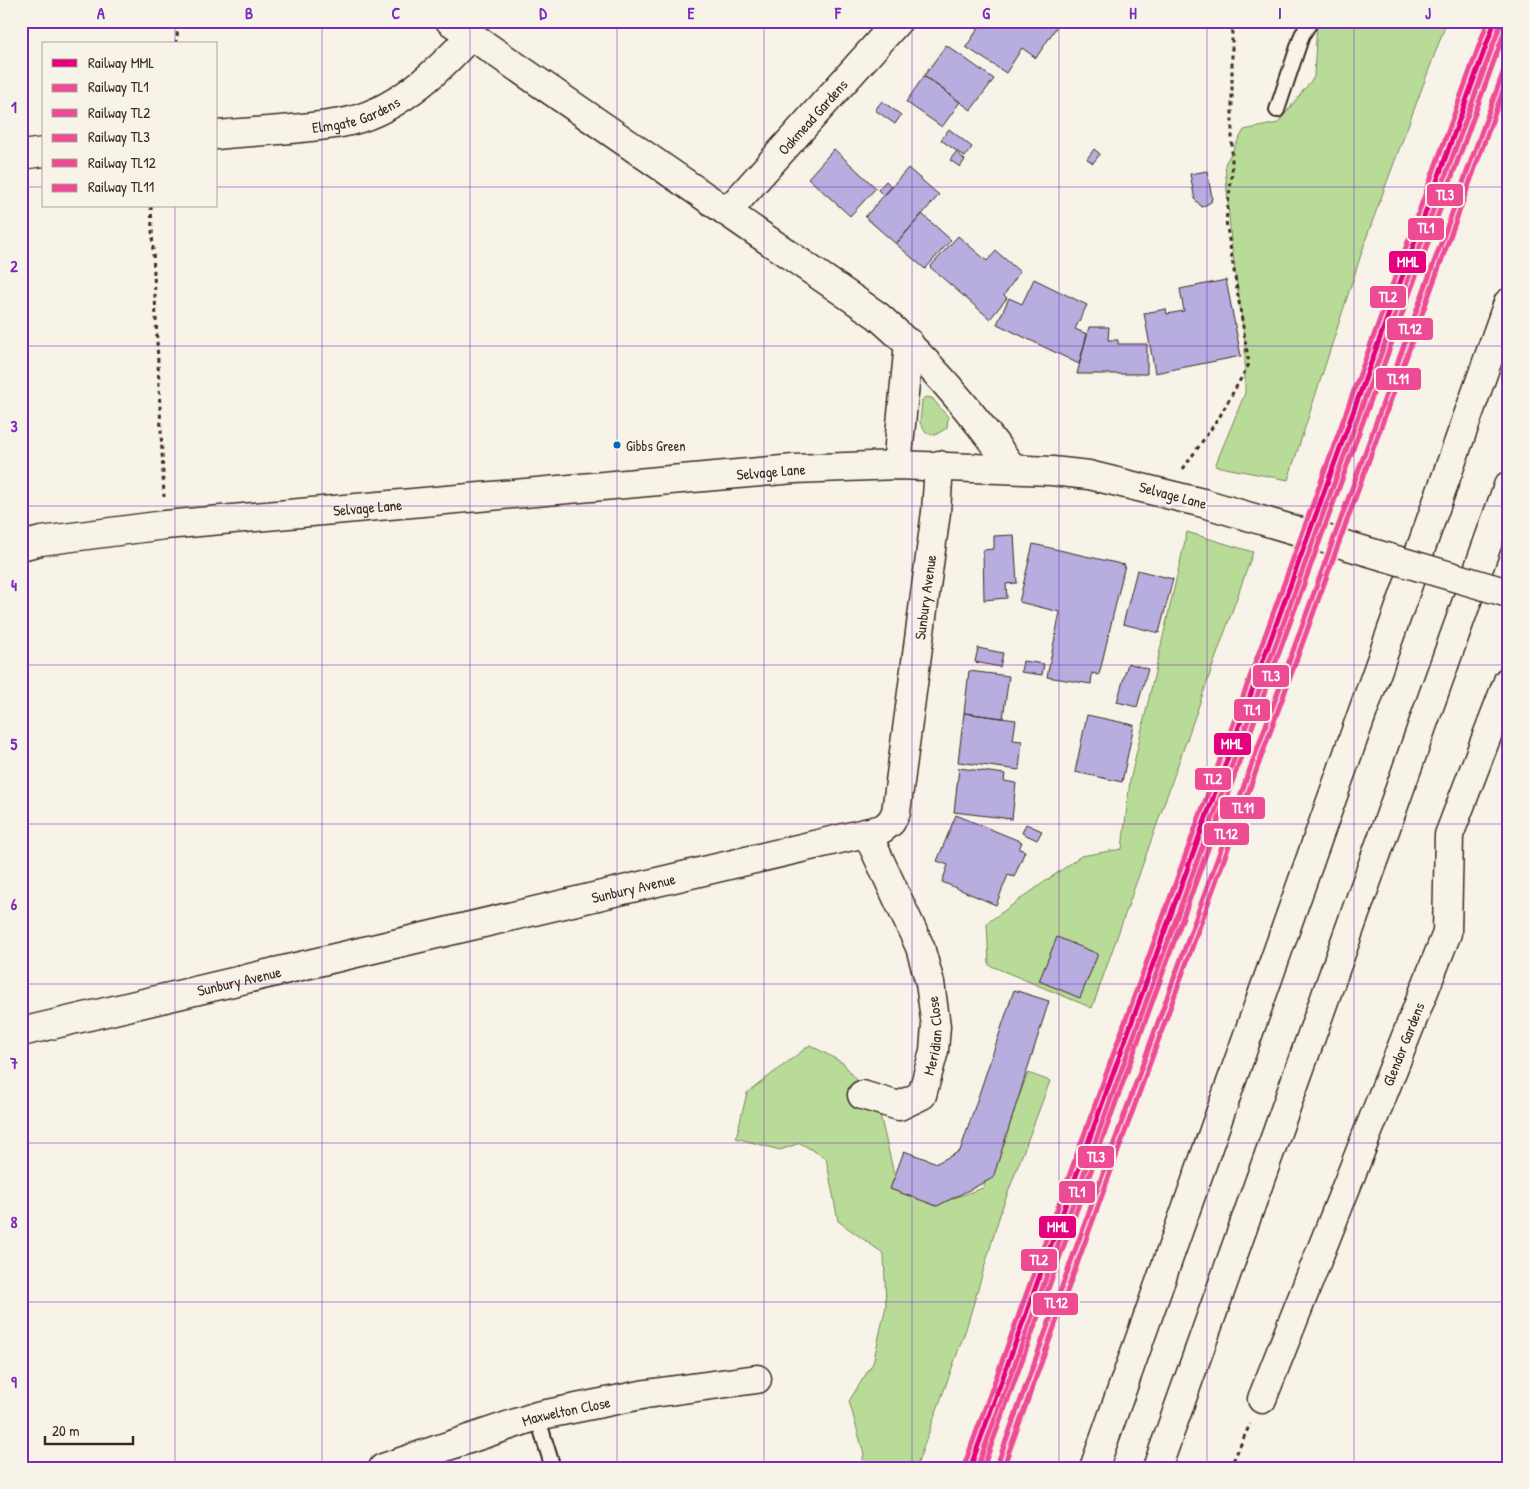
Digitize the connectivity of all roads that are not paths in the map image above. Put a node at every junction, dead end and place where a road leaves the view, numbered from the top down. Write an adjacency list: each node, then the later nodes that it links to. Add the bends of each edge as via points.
1 (898, 21): 8 (main road, Oakmead Gardens)
2 (1311, 21): 4 (lane, via 1302,35)
3 (457, 25): 5 (main road, Elmgate Gardens, via 446,64 408,94 380,110 342,123); 8 (main road)
4 (1277, 110)
5 (218, 135)
6 (42, 152): 7 (main road)
7 (21, 155)
8 (727, 212): 10 (main road, via 878,316)
9 (1508, 304): 26 (main road)
10 (909, 343): 11 (main road); 13 (main road, via 980,423)
11 (897, 465): 12 (main road, Selvage Lane); 15 (main road, Selvage Lane, via 794,469 165,526)
12 (939, 466): 13 (main road, Selvage Lane); 18 (main road, Sunbury Avenue, via 936,512 896,812 882,829)
13 (1013, 469): 16 (main road, Selvage Lane, bridge, via 1089,475 1170,494)
14 (1508, 486): 27 (main road)
15 (21, 546)
16 (1508, 593)
17 (1508, 681): 22 (main road, Glendor Gardens, via 1449,835 1448,932)
18 (867, 833): 19 (main road, Sunbury Avenue); 20 (main road, Meridian Close, via 920,947 930,983 936,1026 934,1051 922,1096 899,1106)
19 (21, 1032)
20 (862, 1095)
21 (757, 1378): 23 (main road, Maxwelton Close, via 646,1394)
22 (1262, 1398)
23 (537, 1416): 24 (main road, Maxwelton Close); 25 (lane)
24 (383, 1468)
25 (553, 1468)
26 (1094, 1468)
27 (1158, 1468)

